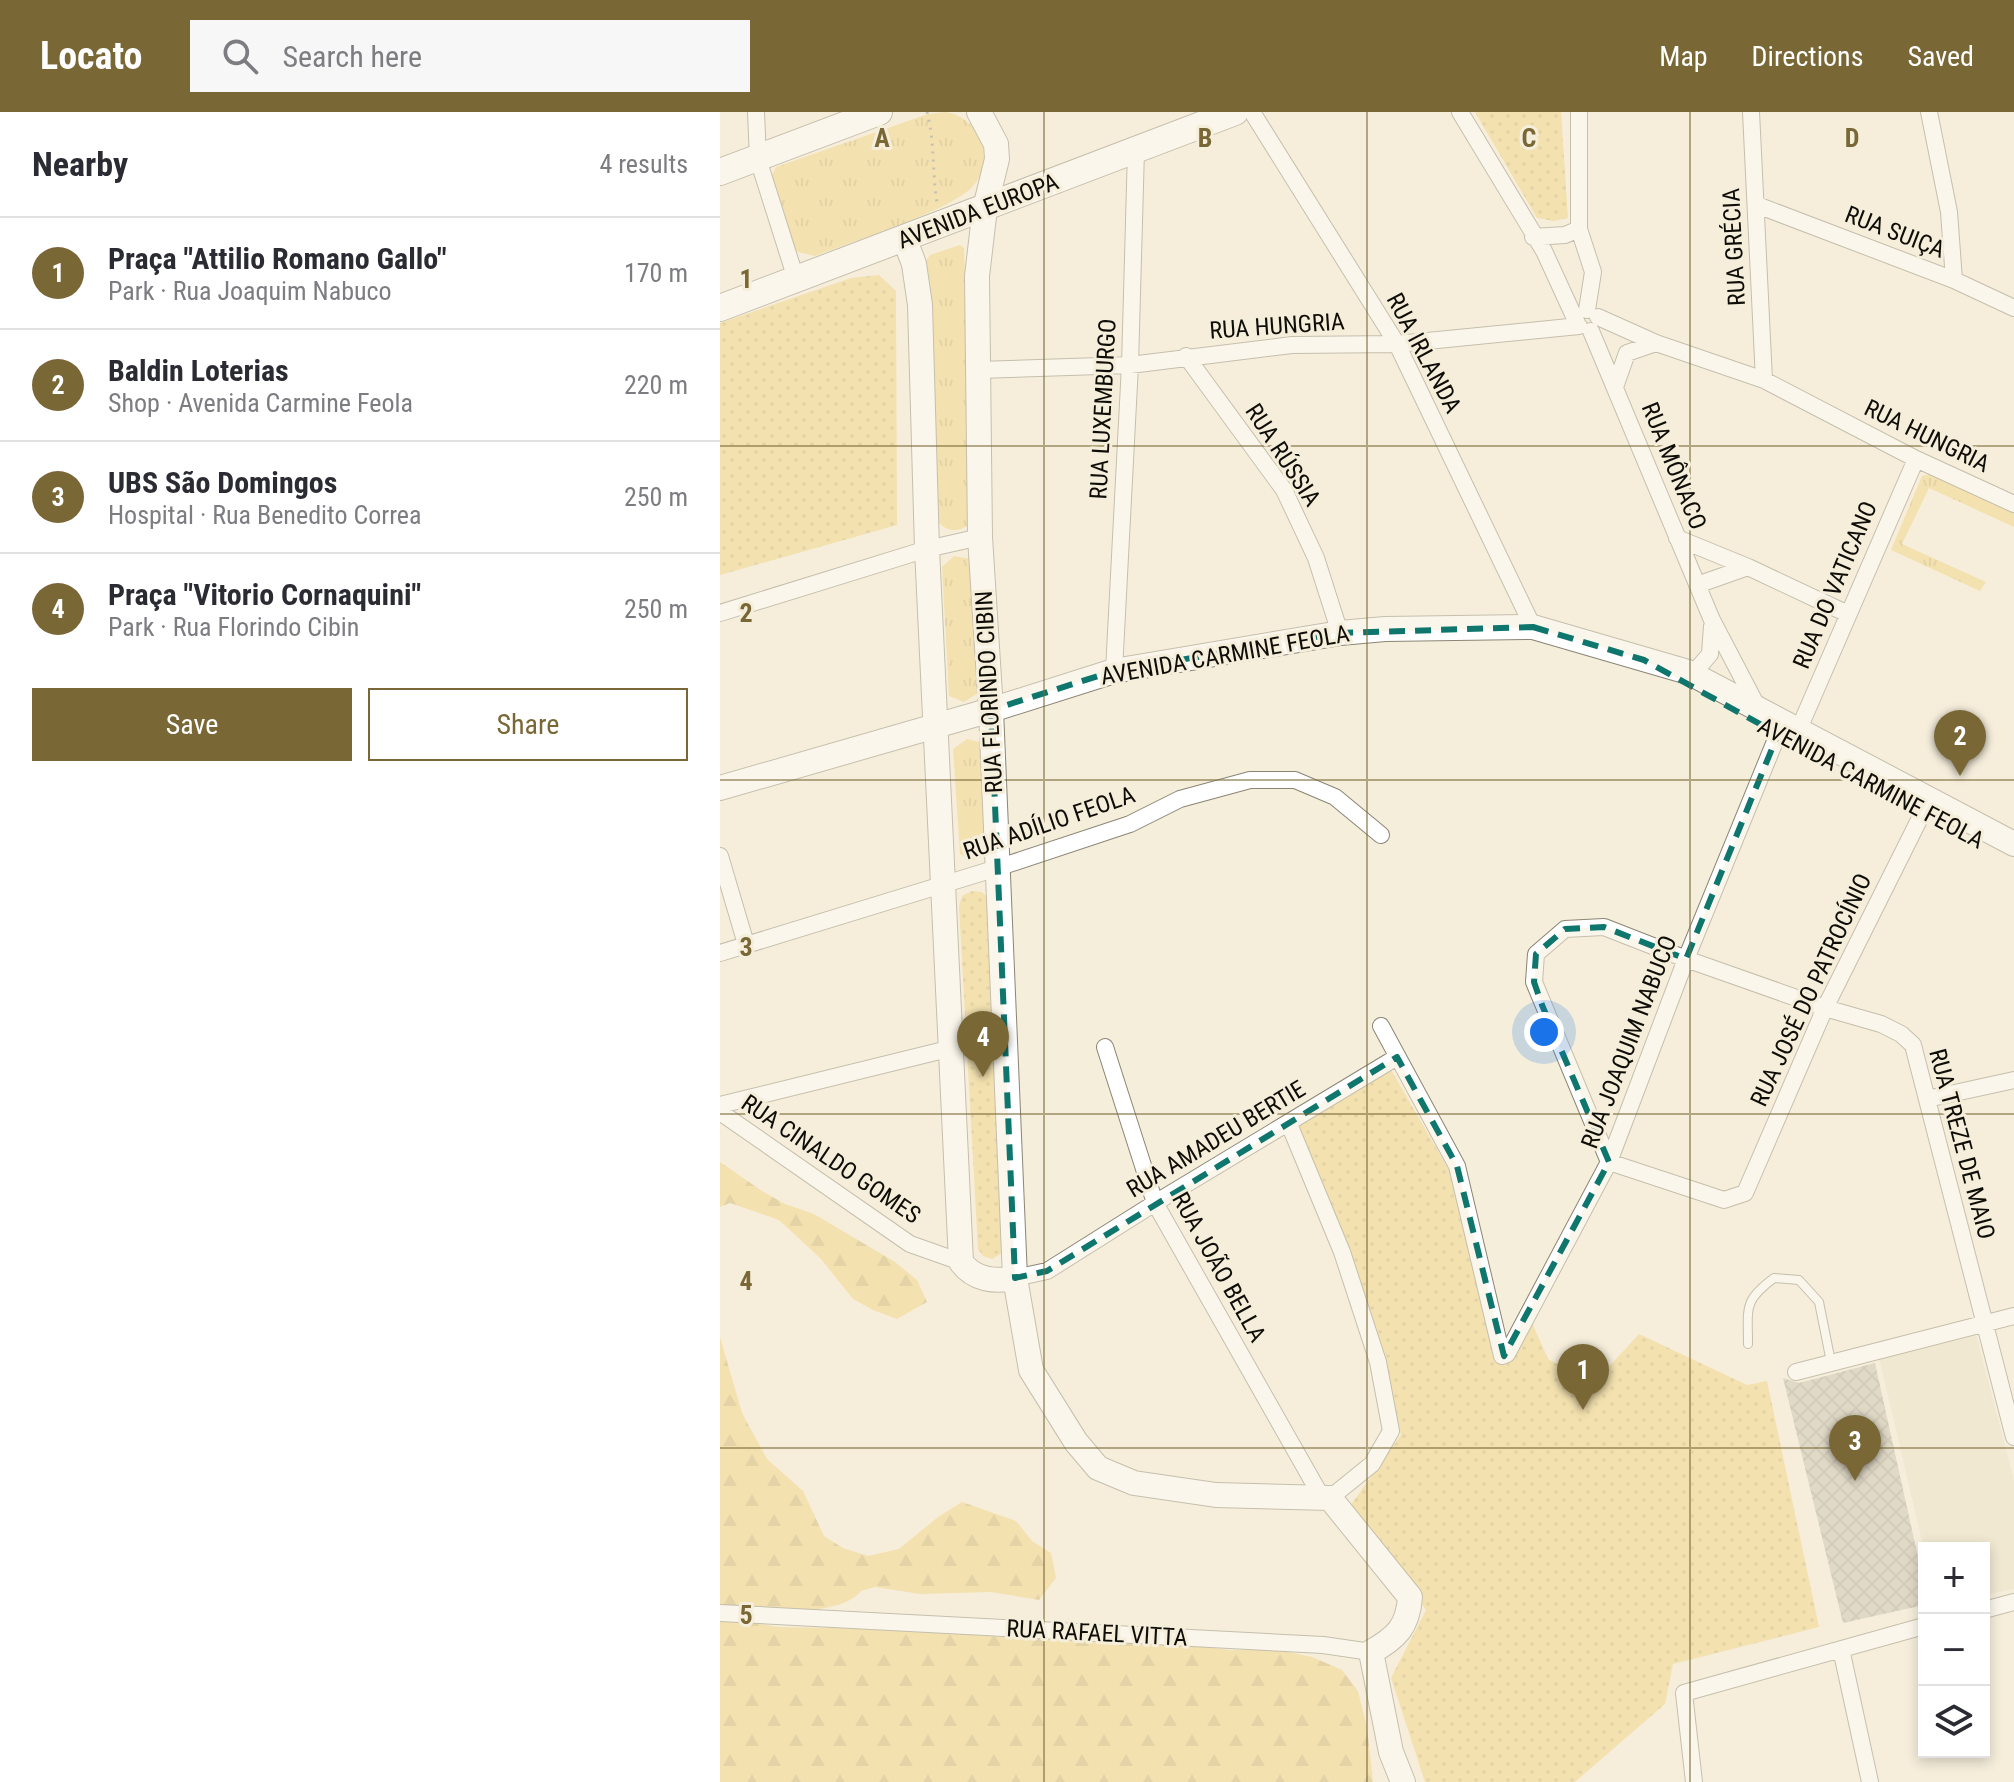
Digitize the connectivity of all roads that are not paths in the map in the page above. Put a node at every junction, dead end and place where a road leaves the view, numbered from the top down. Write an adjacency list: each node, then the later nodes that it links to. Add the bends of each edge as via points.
1 (756, 112): 11 (street)
2 (879, 112): 11 (main road)
3 (979, 112): 14 (main road, RUA FLORINDO CIBIN, via 996,144 997,159)
4 (1235, 112): 10 (main road, AVENIDA EUROPA)
5 (1252, 112): 24 (street, RUA IRLANDA)
6 (1460, 112): 16 (street, RUA MÔNACO)
7 (1579, 112): 15 (street)
8 (1751, 112): 13 (street, RUA GRÉCIA)
9 (1929, 112): 19 (street, via 1949,212)
10 (1136, 150): 14 (main road, AVENIDA EUROPA); 26 (street, RUA LUXEMBURGO)
11 (758, 159): 12 (main road); 18 (street)
12 (720, 172)
13 (1757, 205): 19 (street, RUA SUIÇA); 28 (street, RUA GRÉCIA)
14 (985, 208): 17 (main road, AVENIDA EUROPA); 27 (main road, RUA FLORINDO CIBIN, via 977,276)
15 (1579, 229): 16 (street); 22 (street, via 1593,272)
16 (1533, 237): 22 (street, RUA MÔNACO)
17 (905, 240): 18 (main road, AVENIDA EUROPA); 34 (main road, via 920,305)
18 (796, 279): 20 (main road, AVENIDA EUROPA)
19 (1954, 280): 21 (street, RUA SUIÇA)
20 (720, 308)
21 (2014, 308)
22 (1586, 322): 23 (street, RUA HUNGRIA); 24 (street, RUA HUNGRIA); 29 (street, RUA MÔNACO)
23 (1656, 343): 28 (street, RUA HUNGRIA); 29 (street, via 1627,353)
24 (1397, 344): 25 (street, RUA HUNGRIA, via 1292,345); 40 (street, RUA IRLANDA)
25 (1186, 356): 26 (street, RUA HUNGRIA); 41 (street, RUA RÚSSIA, via 1284,490 1316,558)
26 (1130, 365): 27 (street, RUA HUNGRIA); 43 (street, RUA LUXEMBURGO)
27 (978, 370): 32 (main road, RUA FLORINDO CIBIN)
28 (1764, 380): 30 (street, RUA HUNGRIA)
29 (1615, 387): 33 (street, RUA MÔNACO)
30 (1916, 459): 31 (street, RUA HUNGRIA); 38 (street, RUA DO VATICANO)
31 (2014, 504)
32 (980, 537): 34 (street); 45 (main road, RUA FLORINDO CIBIN)
33 (1677, 538): 35 (street); 36 (street, RUA MÔNACO)
34 (927, 549): 37 (street); 47 (main road)
35 (1748, 567): 36 (street); 38 (street)
36 (1697, 585): 39 (street, RUA MÔNACO)
37 (720, 613)
38 (1848, 614): 48 (street, RUA DO VATICANO)
39 (1712, 620): 44 (street, via 1710,654); 46 (street, RUA MÔNACO)
40 (1533, 627): 41 (main road, AVENIDA CARMINE FEOLA); 42 (main road, AVENIDA CARMINE FEOLA)
41 (1340, 633): 43 (main road, AVENIDA CARMINE FEOLA)
42 (1644, 660): 44 (main road, AVENIDA CARMINE FEOLA); 48 (main road, AVENIDA CARMINE FEOLA, via 1681,685)
43 (1114, 671): 45 (main road, AVENIDA CARMINE FEOLA)
44 (1692, 675): 46 (main road, AVENIDA CARMINE FEOLA)
45 (991, 710): 47 (main road, AVENIDA CARMINE FEOLA); 55 (main road, RUA FLORINDO CIBIN)
46 (1759, 710): 48 (main road, AVENIDA CARMINE FEOLA)
47 (935, 725): 49 (main road, AVENIDA CARMINE FEOLA); 56 (main road)
48 (1788, 732): 50 (main road, AVENIDA CARMINE FEOLA); 52 (main road, AVENIDA CARMINE FEOLA); 59 (street, RUA JOAQUIM NABUCO)
49 (720, 788)
50 (1924, 810): 54 (main road, AVENIDA CARMINE FEOLA); 60 (street, RUA JOSÉ DO PATROCÍNIO)
51 (1381, 835): 55 (street, RUA ADÍLIO FEOLA, via 1335,797 1295,780 1250,780 1180,799 1130,824)
52 (2014, 844)
53 (720, 856): 57 (street)
54 (2014, 857)
55 (997, 868): 56 (street, RUA ADÍLIO FEOLA); 73 (main road, RUA FLORINDO CIBIN)
56 (945, 884): 57 (street, RUA ADÍLIO FEOLA); 63 (main road)
57 (746, 944): 58 (street, RUA ADÍLIO FEOLA)
58 (720, 953)
59 (1686, 959): 60 (street, RUA TREZE DE MAIO); 70 (street, RUA JOAQUIM NABUCO); 70 (street, RUA TREZE DE MAIO, via 1604,927 1565,929 1536,954 1534,982)
60 (1825, 1008): 66 (street, RUA TREZE DE MAIO, via 1901,1034 1913,1045); 70 (street, RUA JOSÉ DO PATROCÍNIO, via 1745,1193 1724,1200)
61 (1381, 1026): 64 (street)
62 (1105, 1047): 71 (street, RUA JOÃO BELLA)
63 (952, 1048): 67 (street); 72 (main road)
64 (1397, 1057): 69 (street, RUA AMADEU BERTIE); 70 (street, RUA JOAQUIM NABUCO, via 1457,1166 1502,1356)
65 (2014, 1080): 66 (street)
66 (1927, 1099): 75 (street, RUA TREZE DE MAIO)
67 (720, 1105)
68 (720, 1112): 72 (street, RUA CINALDO GOMES, via 910,1244)
69 (1289, 1124): 71 (street, RUA AMADEU BERTIE); 80 (street, via 1342,1252 1378,1362 1391,1431 1372,1464)
70 (1609, 1162)
71 (1155, 1203): 73 (street, RUA AMADEU BERTIE, via 1047,1271); 80 (street, RUA JOÃO BELLA)
72 (961, 1262): 73 (main road, via 978,1277)
73 (1015, 1278): 80 (main road, RUA FLORINDO CIBIN, via 1031,1370 1098,1468 1134,1483 1216,1495)
74 (2014, 1316): 75 (street)
75 (1983, 1322): 77 (street); 79 (street, RUA TREZE DE MAIO)
76 (1748, 1344): 77 (lane, via 1748,1303 1759,1289 1774,1278 1799,1280 1819,1302)
77 (1831, 1362): 78 (street)
78 (1796, 1372)
79 (2014, 1437)
80 (1325, 1497): 86 (main road, via 1410,1597 1409,1616 1392,1641)
81 (2014, 1602): 82 (street)
82 (1990, 1608)
83 (720, 1613): 86 (street, RUA RAFAEL VITTA, via 1323,1645)
84 (1918, 1628): 85 (street)
85 (1841, 1649): 88 (street, via 1684,1693); 89 (street)
86 (1371, 1652): 87 (main road)
87 (1399, 1773)
88 (1694, 1782)
89 (1870, 1782)

